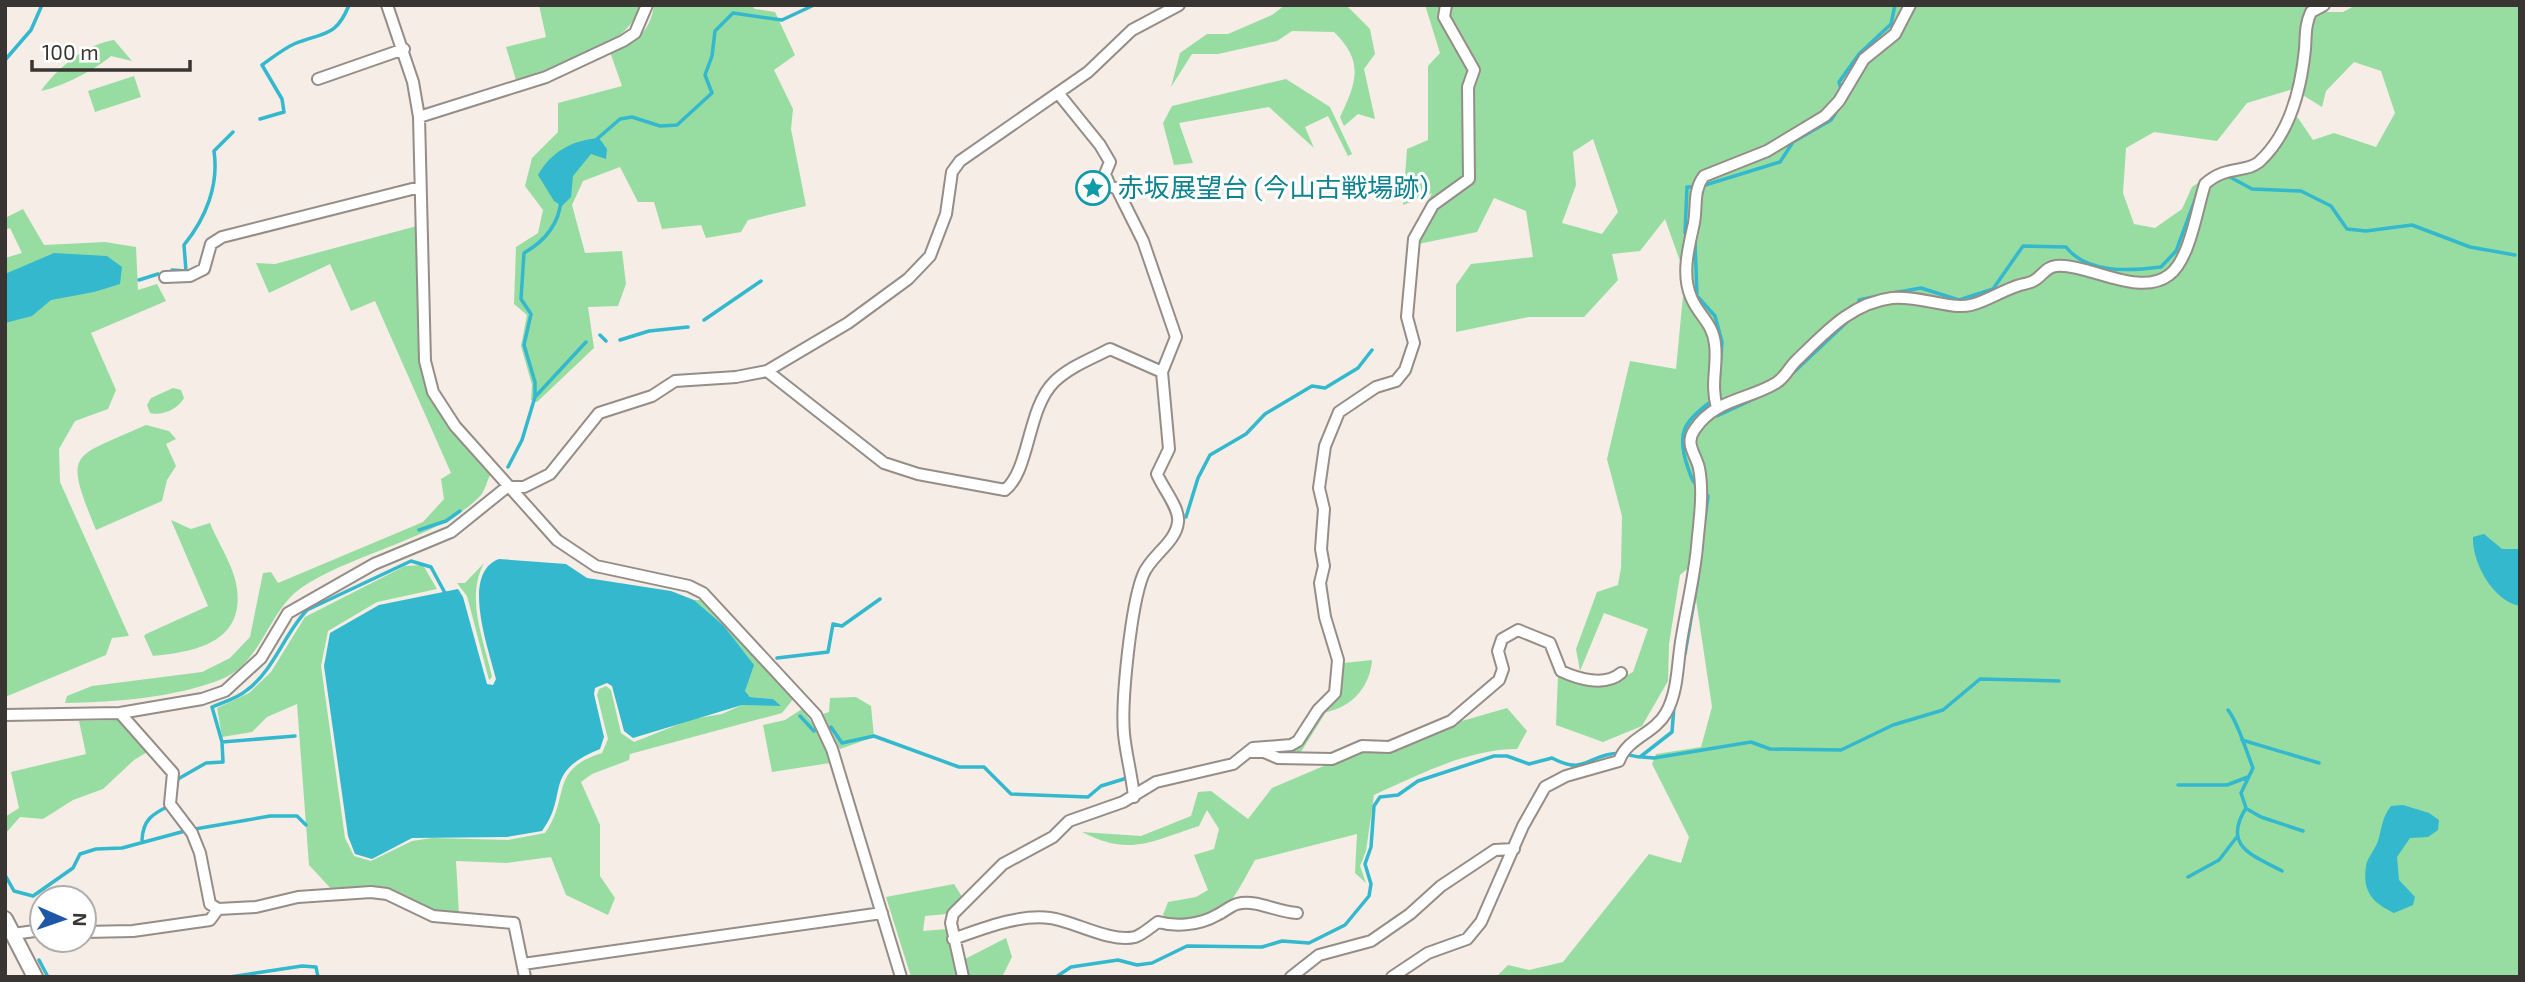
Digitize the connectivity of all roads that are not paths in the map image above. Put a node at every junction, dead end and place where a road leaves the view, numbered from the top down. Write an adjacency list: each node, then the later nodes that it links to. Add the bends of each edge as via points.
1 (387, 5): 7 (street)
2 (648, 5): 10 (street, via 635,33 624,41 546,77)
3 (1180, 5): 9 (street, via 1132,30)
4 (1446, 5): 20 (street, via 1444,17 1474,70 1468,87 1469,179 1433,205 1414,239 1407,317 1414,343 1405,370 1396,382 1376,387 1339,412 1325,446 1319,488 1324,509 1320,583 1338,660 1338,683 1298,741 1264,745)
5 (1909, 5): 15 (street, via 1895,34 1864,59 1825,116 1767,151 1704,176 1698,186 1689,236 1690,297 1710,324 1716,346)
6 (2324, 5): 15 (street, via 2311,12 2305,25 2295,107 2254,166 2221,172 2204,187 2184,257 2171,274 2149,282 2053,266 2034,281 1970,305 1892,298 1863,306 1840,318 1785,376)
7 (404, 49): 8 (street); 10 (street)
8 (318, 79)
9 (1058, 93): 13 (street, via 960,160 952,172 940,237 930,256 908,279 848,323); 14 (street, via 1110,162 1105,174 1110,186 1117,189 1143,241 1176,337)
10 (419, 117): 11 (street)
11 (420, 187): 12 (street, via 222,237 212,244 204,269 190,276); 16 (street, via 428,377 440,405)
12 (165, 277)
13 (766, 371): 14 (street, via 884,463 1005,490 1016,481 1028,433 1051,384 1068,371 1110,349); 16 (street, via 675,382 652,396 599,413 557,468 524,486)
14 (1163, 372): 21 (street, via 1169,449 1157,474 1178,523 1144,572 1128,657 1124,733)
15 (1714, 411): 22 (street, via 1690,439 1699,465 1701,494 1678,675 1667,712 1652,731 1624,748 1619,761 1545,787)
16 (507, 487): 18 (street, via 451,532 374,564 297,606 251,670 225,691); 24 (street, via 557,540 596,566 703,593 774,666 816,715 832,750)
17 (1621, 673): 20 (street, via 1615,678 1580,680 1561,671 1550,643 1518,630 1503,639 1498,651 1503,669 1499,680 1451,721 1389,747 1362,746 1332,759 1278,758)
18 (120, 713): 19 (street); 23 (street, via 173,773 172,807 192,833 210,904)
19 (5, 715)
20 (1251, 752): 21 (street, via 1233,764 1156,782)
21 (1134, 797): 30 (street, via 1069,821 1053,837 1003,864 953,914)
22 (1514, 849): 36 (street, via 1495,850 1370,940 1319,955); 37 (street, via 1481,922 1467,939 1428,953)
23 (218, 909): 28 (street, via 210,920); 31 (street, via 257,907 298,897 387,894 433,916 514,923)
24 (882, 913): 31 (street); 34 (street)
25 (1297, 913): 30 (street, via 1256,903 1236,904 1214,917 1173,927 1158,922 1135,937 1097,933 1041,918 992,925)
26 (5, 919): 29 (street)
27 (28, 932): 29 (street)
28 (98, 932)
29 (13, 934): 32 (street)
30 (953, 939): 35 (street)
31 (523, 964): 33 (street)
32 (35, 977)
33 (525, 977)
34 (901, 977)
35 (963, 977)
36 (1291, 977)
37 (1392, 977)

